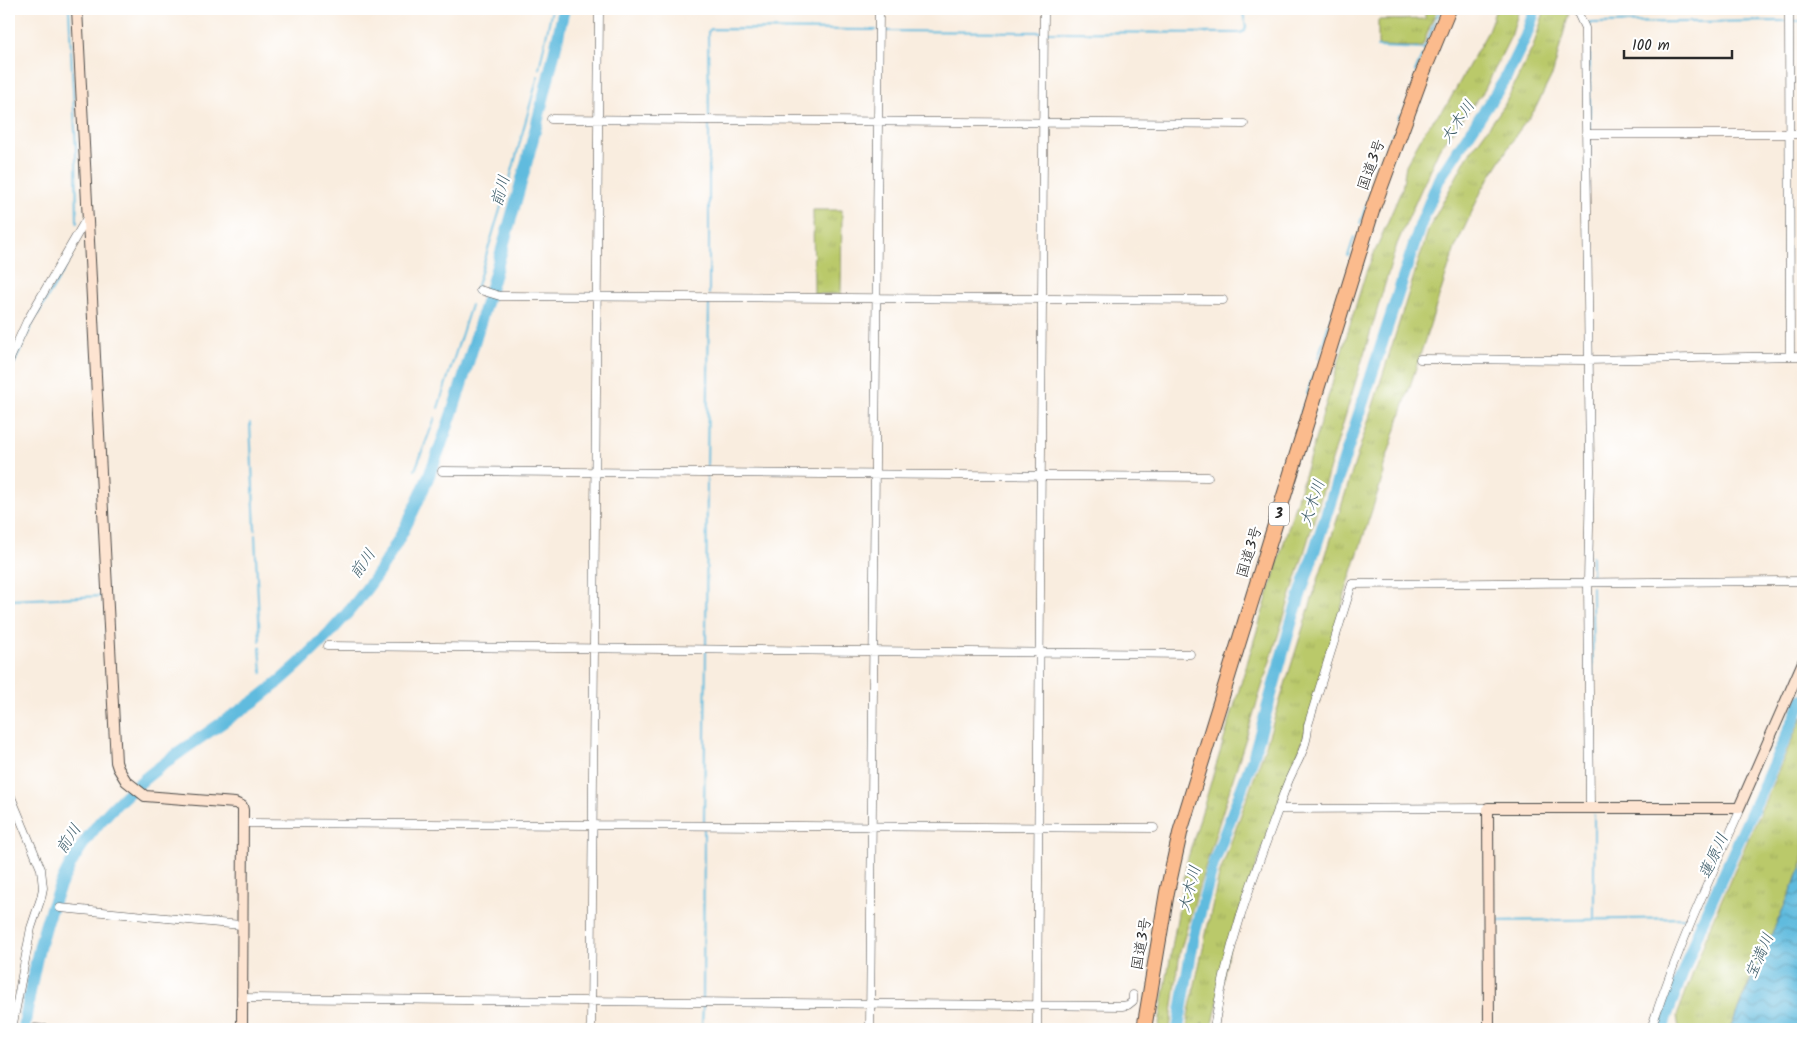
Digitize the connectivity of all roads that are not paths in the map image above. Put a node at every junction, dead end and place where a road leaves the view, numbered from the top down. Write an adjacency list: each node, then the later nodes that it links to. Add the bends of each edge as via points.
1 (77, 9): 16 (street)
2 (599, 9): 9 (street)
3 (879, 9): 10 (street)
4 (1044, 9): 11 (street)
5 (1448, 9): 64 (highway, 国道3号 / 3, via 1373,208 1181,830)
6 (1576, 9): 13 (street, via 1585,28)
7 (1789, 9): 14 (street)
8 (551, 119): 9 (street)
9 (598, 119): 10 (street); 18 (street)
10 (878, 121): 11 (street); 19 (street)
11 (1043, 123): 12 (street); 20 (street)
12 (1244, 124)
13 (1586, 134): 14 (street); 25 (street)
14 (1789, 134): 15 (street); 22 (street)
15 (1803, 134)
16 (88, 216): 26 (street); 45 (street, via 118,768 126,781 145,796 242,806)
17 (480, 290): 18 (street, via 500,296)
18 (596, 296): 19 (street); 28 (street)
19 (876, 297): 20 (street); 29 (street)
20 (1042, 299): 21 (street); 30 (street)
21 (1223, 300)
22 (1790, 356): 23 (street); 25 (street)
23 (1803, 356)
24 (1420, 359): 25 (street)
25 (1587, 360): 33 (street, via 1590,471)
26 (9, 361)
27 (442, 471): 28 (street)
28 (596, 472): 29 (street); 35 (street)
29 (875, 474): 30 (street); 36 (street)
30 (1040, 475): 31 (street); 37 (street)
31 (1208, 477)
32 (1803, 581): 33 (street)
33 (1588, 583): 41 (street, via 1352,584 1308,725 1308,734); 43 (street)
34 (328, 646): 35 (street)
35 (594, 649): 36 (street); 46 (street)
36 (873, 650): 37 (street); 47 (street)
37 (1039, 652): 38 (street); 48 (street)
38 (1190, 654)
39 (1803, 662): 44 (street)
40 (9, 792): 58 (street, via 42,869 43,888 31,928)
41 (1278, 808): 42 (street); 65 (street, via 1237,924)
42 (1488, 808): 43 (street); 66 (street)
43 (1590, 808): 44 (street)
44 (1739, 808): 67 (street, via 1689,924)
45 (243, 823): 46 (street); 51 (street)
46 (592, 825): 47 (street); 54 (street)
47 (872, 826): 48 (street); 55 (street)
48 (1038, 827): 49 (street); 56 (street)
49 (1154, 828)
50 (60, 908): 51 (street)
51 (242, 925): 53 (street)
52 (1133, 995): 56 (street, via 1133,1001 1122,1006)
53 (242, 998): 54 (street); 60 (street)
54 (591, 1001): 55 (street); 61 (street)
55 (870, 1004): 56 (street); 62 (street)
56 (1037, 1004): 63 (street)
57 (35, 1028): 59 (street)
58 (12, 1029)
59 (49, 1029)
60 (242, 1029)
61 (591, 1029)
62 (870, 1029)
63 (1037, 1029)
64 (1144, 1029)
65 (1214, 1029)
66 (1488, 1029)
67 (1650, 1029)

